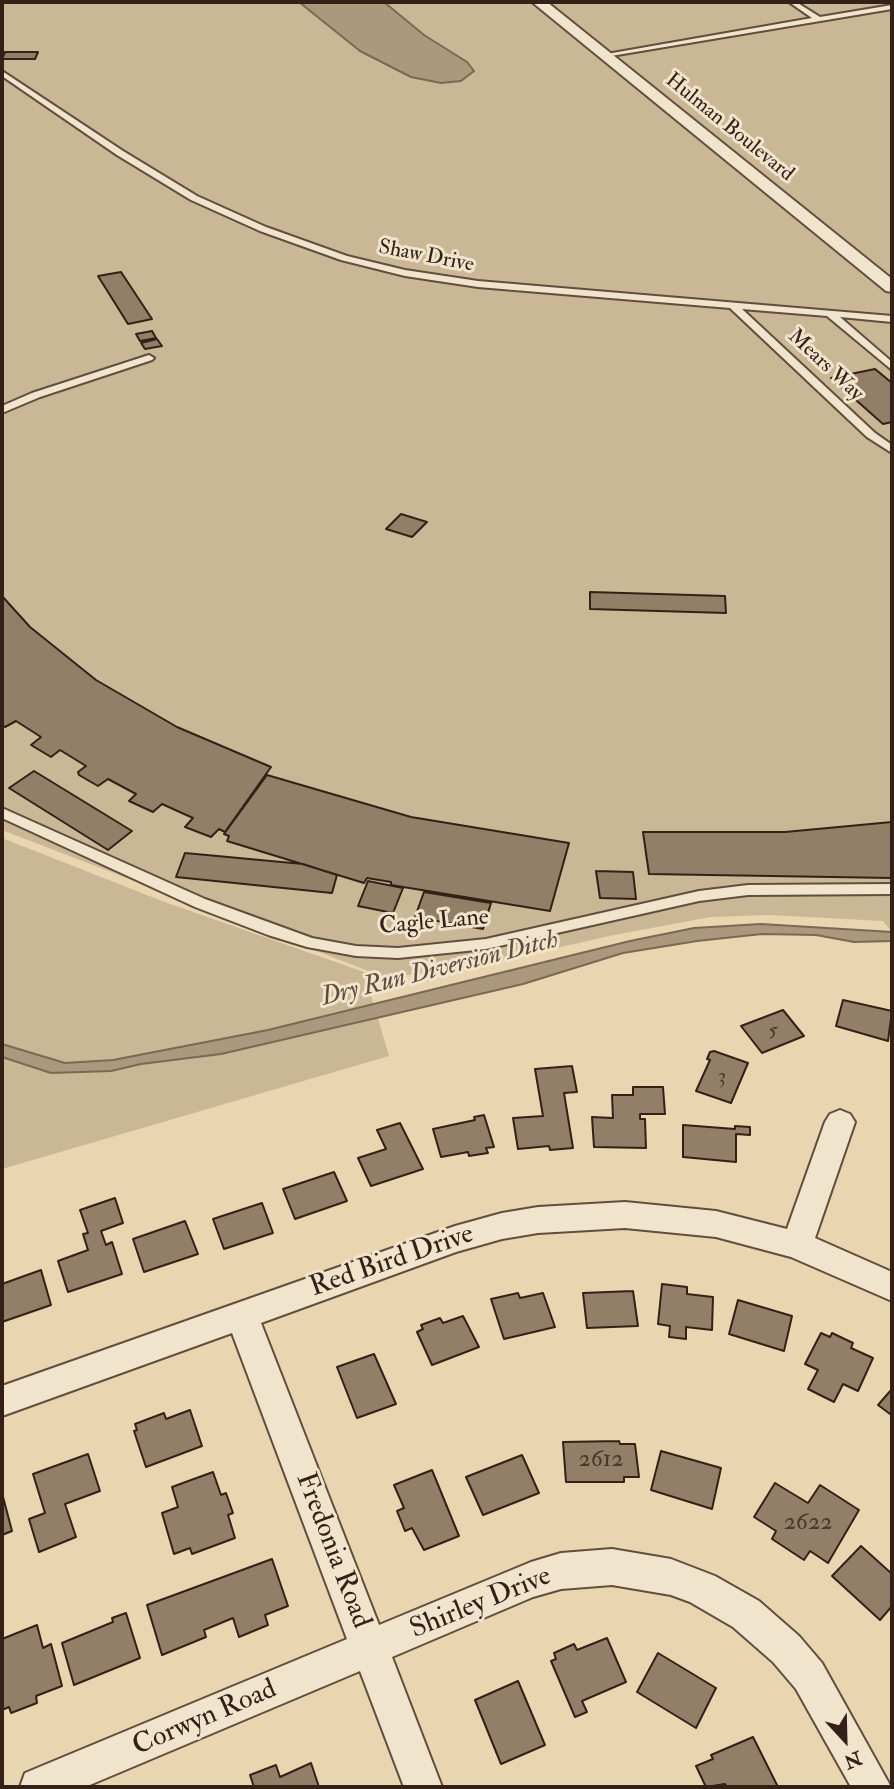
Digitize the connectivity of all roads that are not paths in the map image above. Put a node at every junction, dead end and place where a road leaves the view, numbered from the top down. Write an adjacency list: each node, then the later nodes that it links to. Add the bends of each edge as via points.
1 (539, 2): 5 (street, Hulman Boulevard)
2 (792, 2): 4 (lane)
3 (892, 7): 4 (lane)
4 (818, 19): 5 (lane)
5 (605, 55): 8 (street, Hulman Boulevard)
6 (2, 73): 7 (lane, Shaw Drive, via 165,182 263,229 344,258 405,273)
7 (509, 287): 9 (lane); 10 (lane, Shaw Drive)
8 (892, 287)
9 (504, 299)
10 (734, 307): 11 (lane, Shaw Drive); 16 (lane, Mears Way)
11 (830, 314): 12 (lane, Shaw Drive); 14 (lane)
12 (892, 319)
13 (149, 358): 15 (lane, via 36,394)
14 (892, 368)
15 (2, 410)
16 (892, 450)
17 (2, 813): 18 (lane, Cagle Lane, via 200,903 273,931 356,951 398,953 486,944 699,896 748,890)
18 (892, 889)
19 (840, 1122): 20 (street)
20 (797, 1245): 21 (street, Red Bird Drive); 22 (street, Red Bird Drive, via 666,1217 538,1220 455,1239)
21 (892, 1287)
22 (242, 1314): 23 (street, Red Bird Drive); 24 (street, Fredonia Road)
23 (2, 1401)
24 (370, 1650): 25 (street, Corwyn Road); 26 (street, Fredonia Road); 27 (street, Shirley Drive, via 531,1580 561,1572 612,1567 671,1577 746,1614 786,1649 820,1693)
25 (39, 1787)
26 (423, 1787)
27 (872, 1787)

